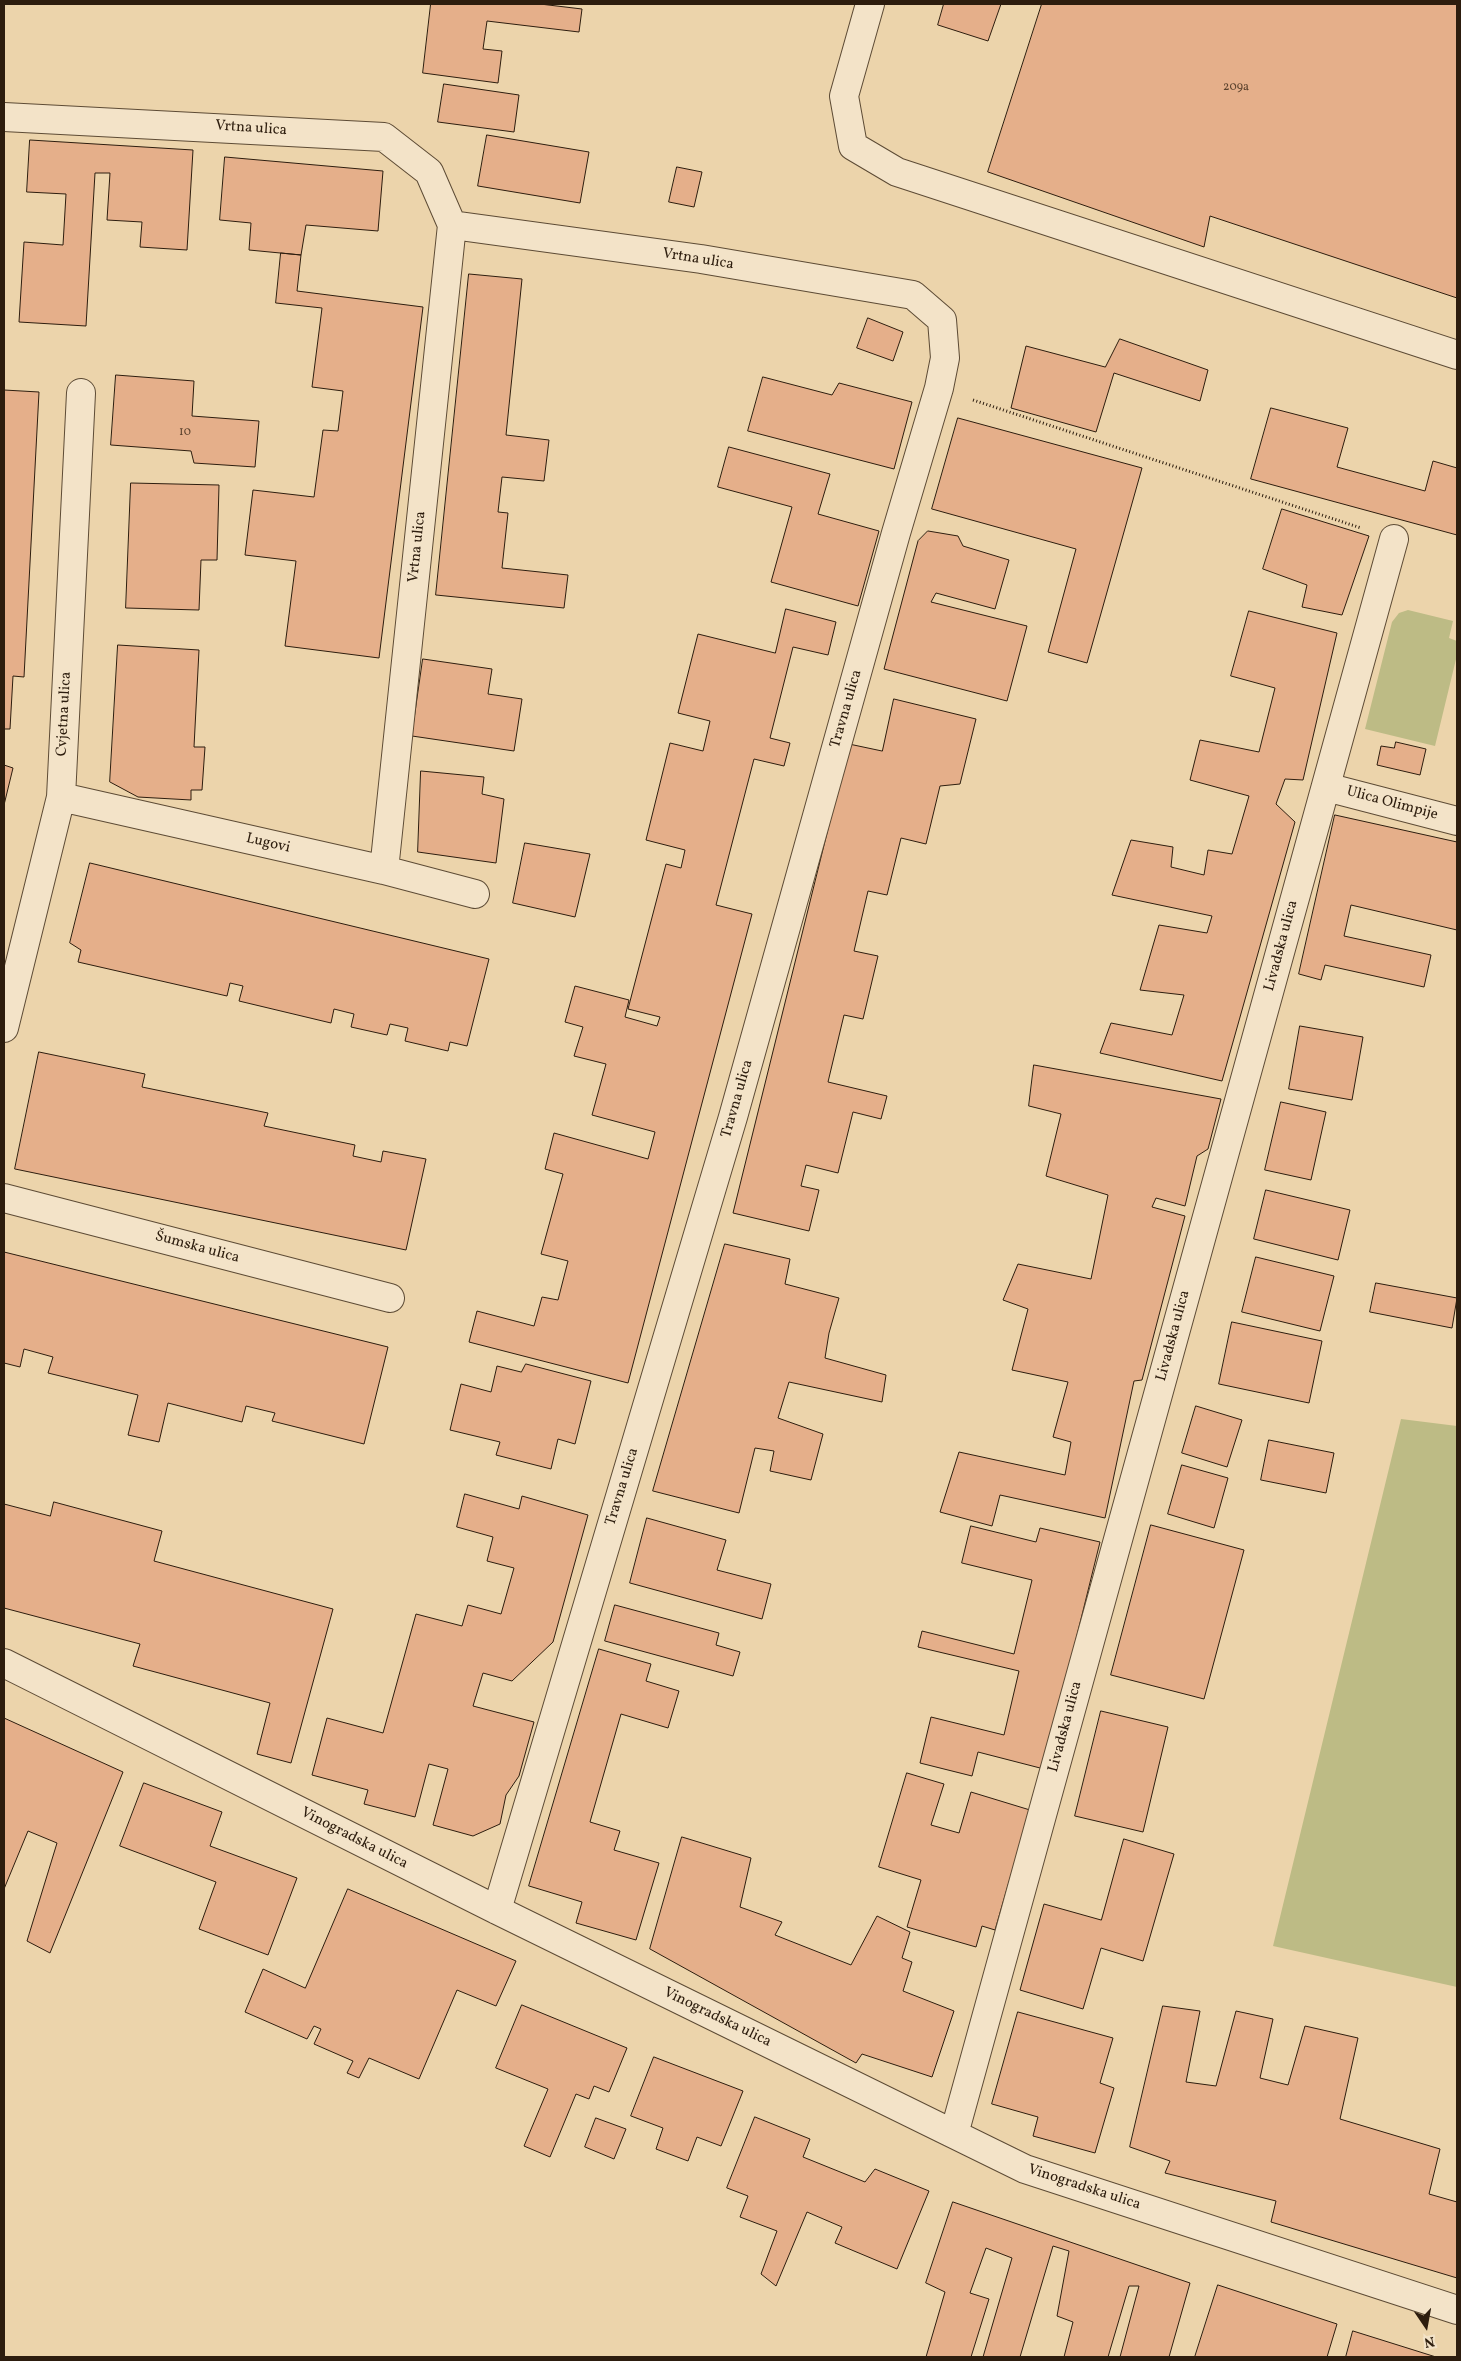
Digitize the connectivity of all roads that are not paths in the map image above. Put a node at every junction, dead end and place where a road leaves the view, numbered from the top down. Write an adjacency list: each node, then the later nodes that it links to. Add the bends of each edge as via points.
1 (870, 4): 5 (street, via 844,96 853,146 897,172)
2 (4, 117): 3 (street, Vrtna ulica, via 384,137 429,172)
3 (452, 225): 4 (street, Vrtna ulica, via 702,260); 11 (street, Vrtna ulica)
4 (913, 295): 17 (street, Travna ulica, via 942,320 945,358 940,388 733,1117)
5 (1457, 354)
6 (81, 393): 9 (street, Cvjetna ulica)
7 (1394, 539): 8 (street, Livadska ulica)
8 (1326, 787): 10 (street, Ulica Olimpije); 18 (street, Livadska ulica)
9 (61, 797): 11 (street, Lugovi); 13 (street, Cvjetna ulica)
10 (1457, 821)
11 (384, 870): 12 (street, Lugovi)
12 (475, 894)
13 (4, 1028)
14 (4, 1198): 15 (street, Šumska ulica)
15 (390, 1298)
16 (4, 1663): 17 (street, Vinogradska ulica)
17 (496, 1910): 18 (street, Vinogradska ulica)
18 (954, 2134): 19 (street, Vinogradska ulica, via 1026,2169)
19 (1457, 2310)

